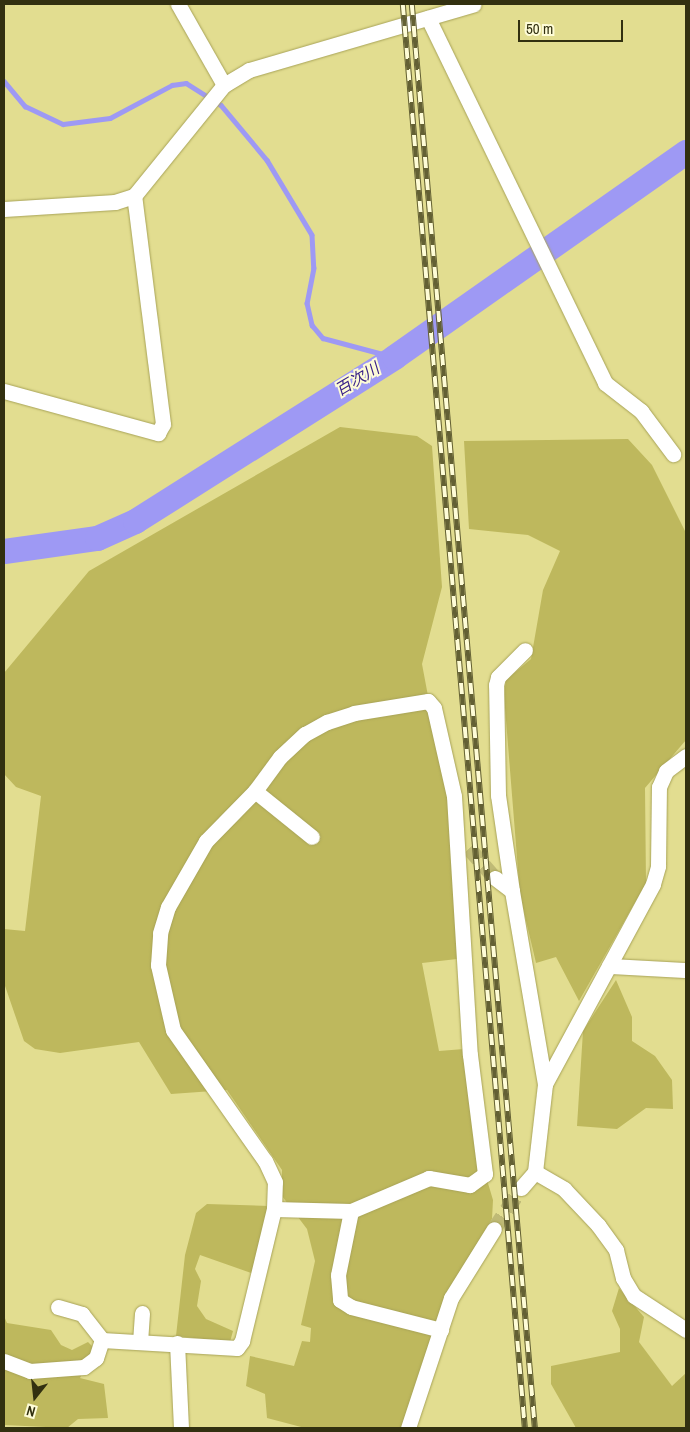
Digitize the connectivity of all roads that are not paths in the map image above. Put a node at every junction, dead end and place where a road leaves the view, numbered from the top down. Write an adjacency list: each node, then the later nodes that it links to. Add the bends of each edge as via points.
1 (178, 4): 4 (street)
2 (474, 4): 3 (street)
3 (428, 18): 4 (street, via 248,70); 8 (street, via 605,384 640,411)
4 (217, 96): 5 (street)
5 (134, 196): 6 (street, via 114,202); 7 (street, via 163,424 158,433)
6 (4, 209)
7 (4, 392)
8 (673, 454)
9 (525, 650): 14 (street, via 498,677 496,685 498,795)
10 (686, 756): 15 (street, via 666,771 659,787 658,866)
11 (255, 791): 12 (street); 20 (street, via 206,841 168,907 160,933 158,964 173,1030 265,1161 275,1182); 21 (street, via 280,757 304,734 326,722 354,713 428,701 434,708 464,843 468,1026 485,1174 470,1185 429,1178)
12 (312, 836)
13 (495, 878): 14 (street)
14 (512, 891): 17 (street)
15 (609, 966): 16 (street); 17 (street)
16 (686, 970)
17 (545, 1084): 18 (street)
18 (536, 1172): 19 (street); 26 (street, via 564,1189 598,1225 616,1250 622,1278 634,1296)
19 (521, 1188)
20 (274, 1209): 21 (street); 29 (street, via 242,1341 237,1348 221,1350)
21 (351, 1212): 25 (street, via 338,1275 340,1300 351,1307)
22 (494, 1229): 25 (street, via 451,1298)
23 (58, 1307): 27 (street, via 82,1314)
24 (142, 1313): 28 (street)
25 (441, 1330): 32 (street)
26 (686, 1330)
27 (102, 1340): 28 (street); 30 (street, via 96,1358 84,1367 30,1371)
28 (140, 1342): 29 (street)
29 (177, 1343): 31 (street)
30 (4, 1361)
31 (181, 1428)
32 (408, 1428)

